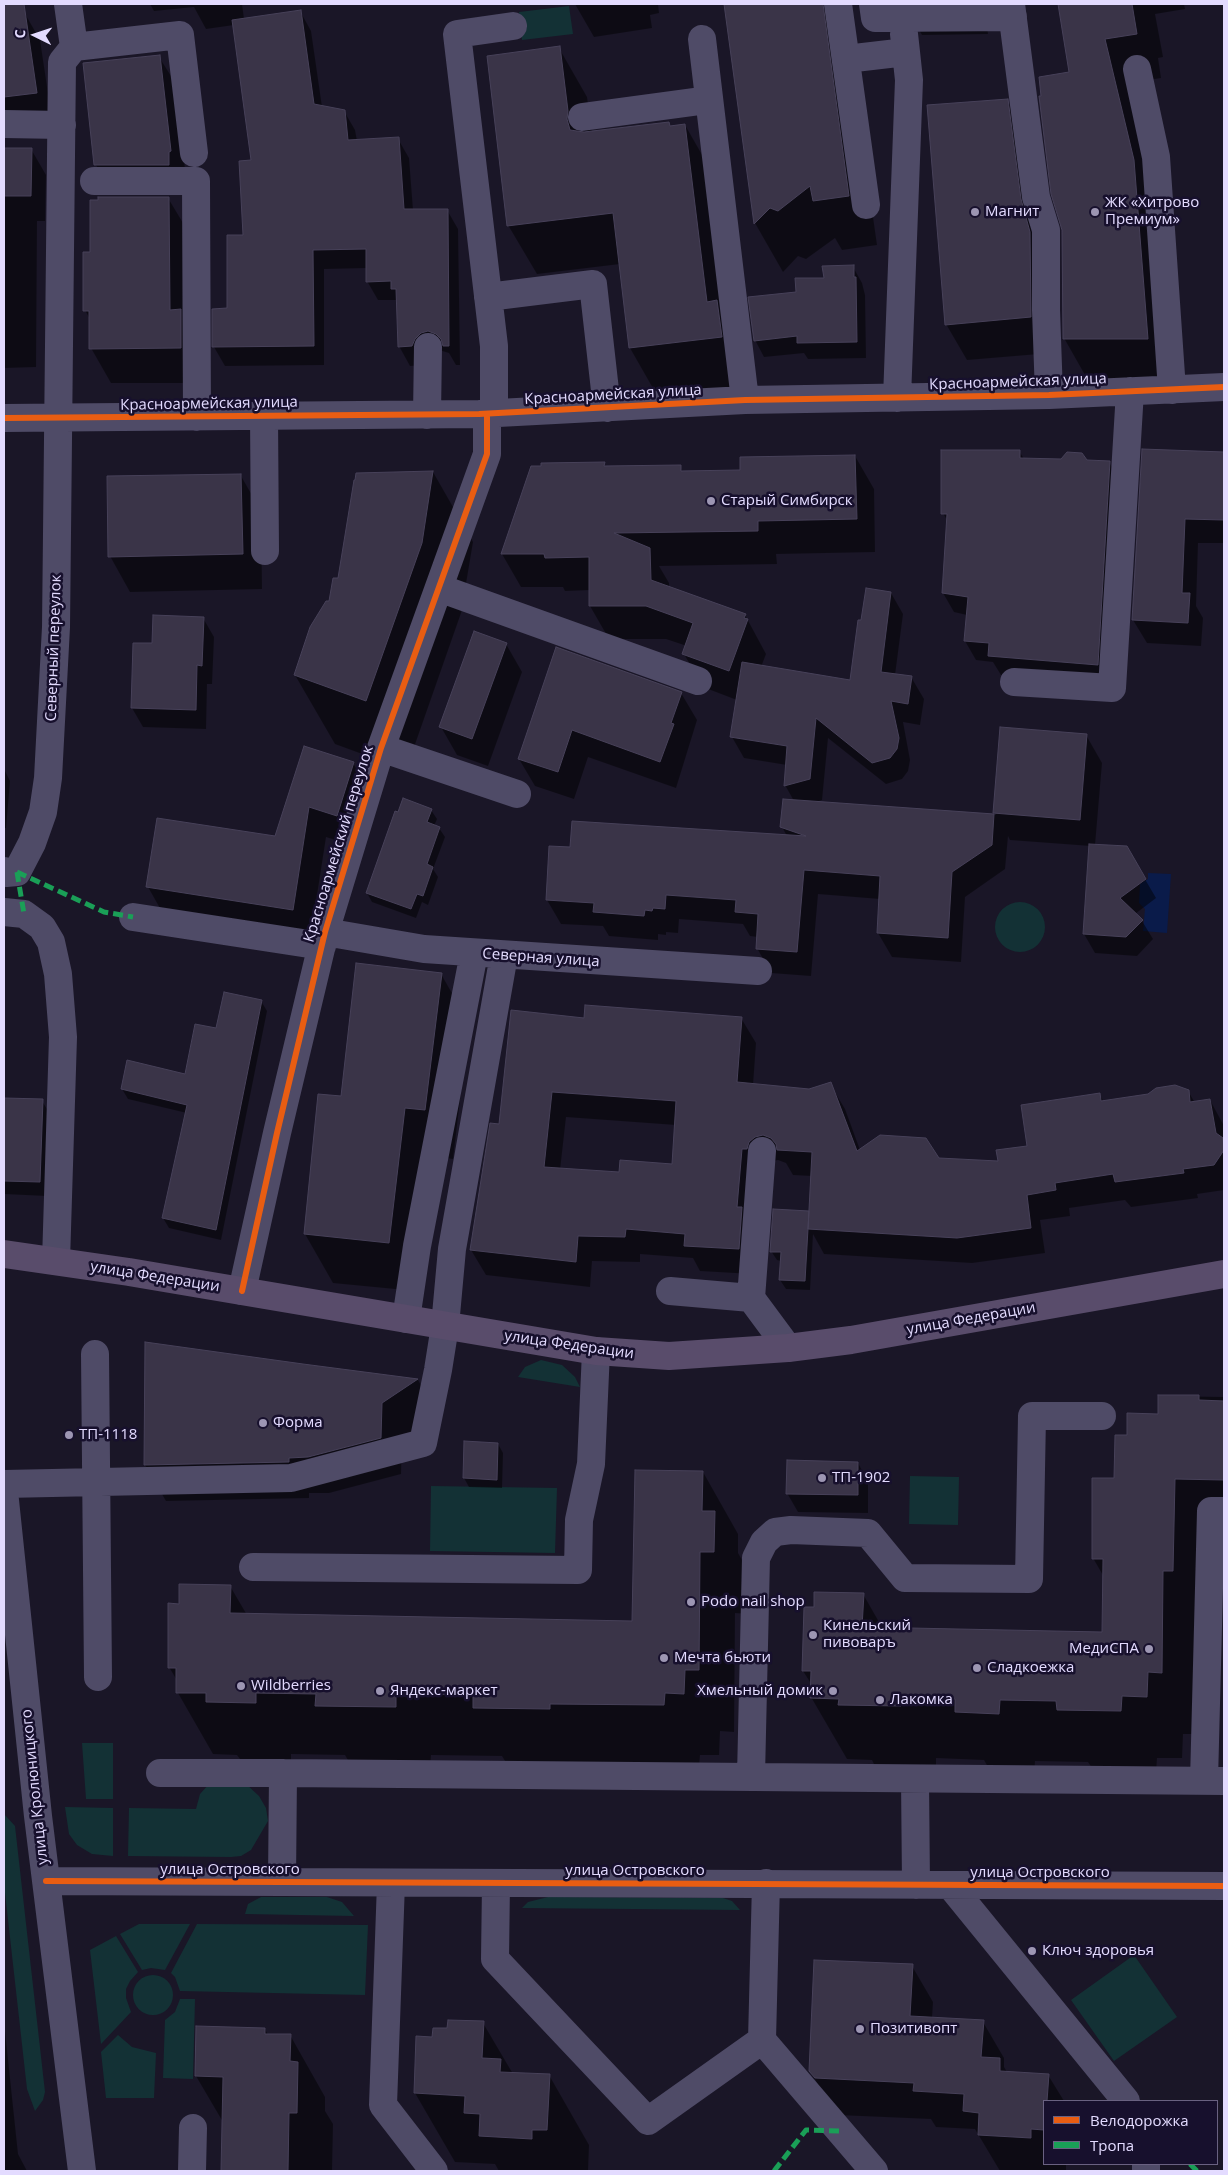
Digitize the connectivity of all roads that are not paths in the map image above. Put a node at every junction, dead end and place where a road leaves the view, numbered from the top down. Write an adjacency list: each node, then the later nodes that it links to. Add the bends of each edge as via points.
1 (68, 4): 8 (street)
2 (838, 4): 10 (street)
3 (873, 4): 5 (street, via 875,18)
4 (1012, 10): 5 (street); 24 (street, via 1036,197 1046,230)
5 (903, 18): 9 (street)
6 (513, 26): 19 (street, Красноармейский переулок, via 457,34)
7 (702, 39): 12 (street)
8 (74, 47): 15 (street, Северный переулок, via 62,62); 16 (street, via 180,35)
9 (906, 52): 10 (street); 25 (street, via 909,80)
10 (846, 59): 18 (street)
11 (1137, 69): 22 (street, via 1156,157)
12 (708, 100): 13 (street); 26 (street)
13 (582, 117)
14 (4, 124): 15 (street)
15 (62, 125): 33 (street, Северный переулок)
16 (194, 153)
17 (94, 181): 31 (street, via 196,181)
18 (866, 205)
19 (488, 296): 27 (street, via 593,284); 29 (street, Красноармейский переулок, via 494,346)
20 (428, 347): 28 (street)
21 (1224, 388): 22 (street, Красноармейская улица)
22 (1172, 390): 23 (street, Красноармейская улица)
23 (1130, 391): 24 (street, Красноармейская улица); 37 (street, via 1112,688)
24 (1049, 394): 25 (street, Красноармейская улица)
25 (897, 398): 26 (street, Красноармейская улица)
26 (745, 400): 27 (street, Красноармейская улица)
27 (607, 408): 29 (street, Красноармейская улица)
28 (427, 414): 29 (street, Красноармейская улица); 30 (street, Красноармейская улица)
29 (490, 414): 35 (street, Красноармейский переулок, via 487,454)
30 (264, 416): 31 (street, Красноармейская улица); 34 (street)
31 (197, 417): 33 (street, Красноармейская улица)
32 (4, 418): 33 (street, Красноармейская улица)
33 (59, 418): 40 (street, Северный переулок, via 56,627 48,778 43,812 32,843)
34 (265, 551)
35 (438, 588): 36 (street); 38 (street, Красноармейский переулок)
36 (698, 682)
37 (1014, 682)
38 (380, 748): 39 (street); 43 (street, Красноармейский переулок)
39 (517, 794)
40 (10, 871)
41 (14, 913): 49 (street, via 42,927 51,942 58,974 63,1037)
42 (133, 917): 43 (street, Северная улица)
43 (323, 939): 44 (street, Северная улица); 51 (street, Красноармейский переулок)
44 (474, 953): 45 (street, Северная улица); 54 (street, via 417,1246)
45 (504, 955): 46 (street, Северная улица); 55 (street, via 452,1249)
46 (758, 971)
47 (762, 1151): 53 (street)
48 (4, 1254): 49 (main road, улица Федерации)
49 (56, 1261): 51 (main road, улица Федерации)
50 (1224, 1274): 56 (main road, улица Федерации, via 851,1340)
51 (242, 1291): 54 (main road, улица Федерации)
52 (670, 1291): 53 (street)
53 (751, 1298): 56 (street)
54 (406, 1319): 55 (main road, улица Федерации)
55 (445, 1326): 57 (main road, улица Федерации); 60 (street, via 423,1442 291,1478)
56 (788, 1348): 57 (main road, улица Федерации, via 669,1356)
57 (596, 1351): 64 (street, via 591,1464 579,1520 578,1570)
58 (95, 1354): 60 (street)
59 (1102, 1416): 68 (street, via 1032,1416 1029,1579 904,1578 868,1534 791,1530 775,1532 764,1542 756,1558)
60 (97, 1482): 61 (street); 65 (street)
61 (4, 1484)
62 (4, 1491): 71 (street, улица Кролюницкого)
63 (1224, 1511): 70 (street, via 1211,1511)
64 (253, 1567)
65 (98, 1677)
66 (283, 1773): 67 (street); 68 (street); 72 (street)
67 (160, 1774)
68 (751, 1776): 69 (street)
69 (915, 1779): 70 (street); 76 (street)
70 (1214, 1781)
71 (46, 1881): 72 (street, улица Островского); 82 (street, улица Кролюницкого)
72 (282, 1882): 73 (street, улица Островского)
73 (391, 1883): 74 (street, улица Островского); 84 (street, via 383,2105)
74 (496, 1883): 75 (street, улица Островского); 79 (street, via 495,1959 648,2121)
75 (766, 1883): 76 (street, улица Островского); 79 (street)
76 (916, 1885): 77 (street, улица Островского)
77 (950, 1885): 78 (street, улица Островского); 80 (street)
78 (1224, 1886)
79 (762, 2040): 85 (street)
80 (1125, 2100)
81 (193, 2128): 83 (street)
82 (82, 2171)
83 (192, 2171)
84 (434, 2171)
85 (874, 2171)

